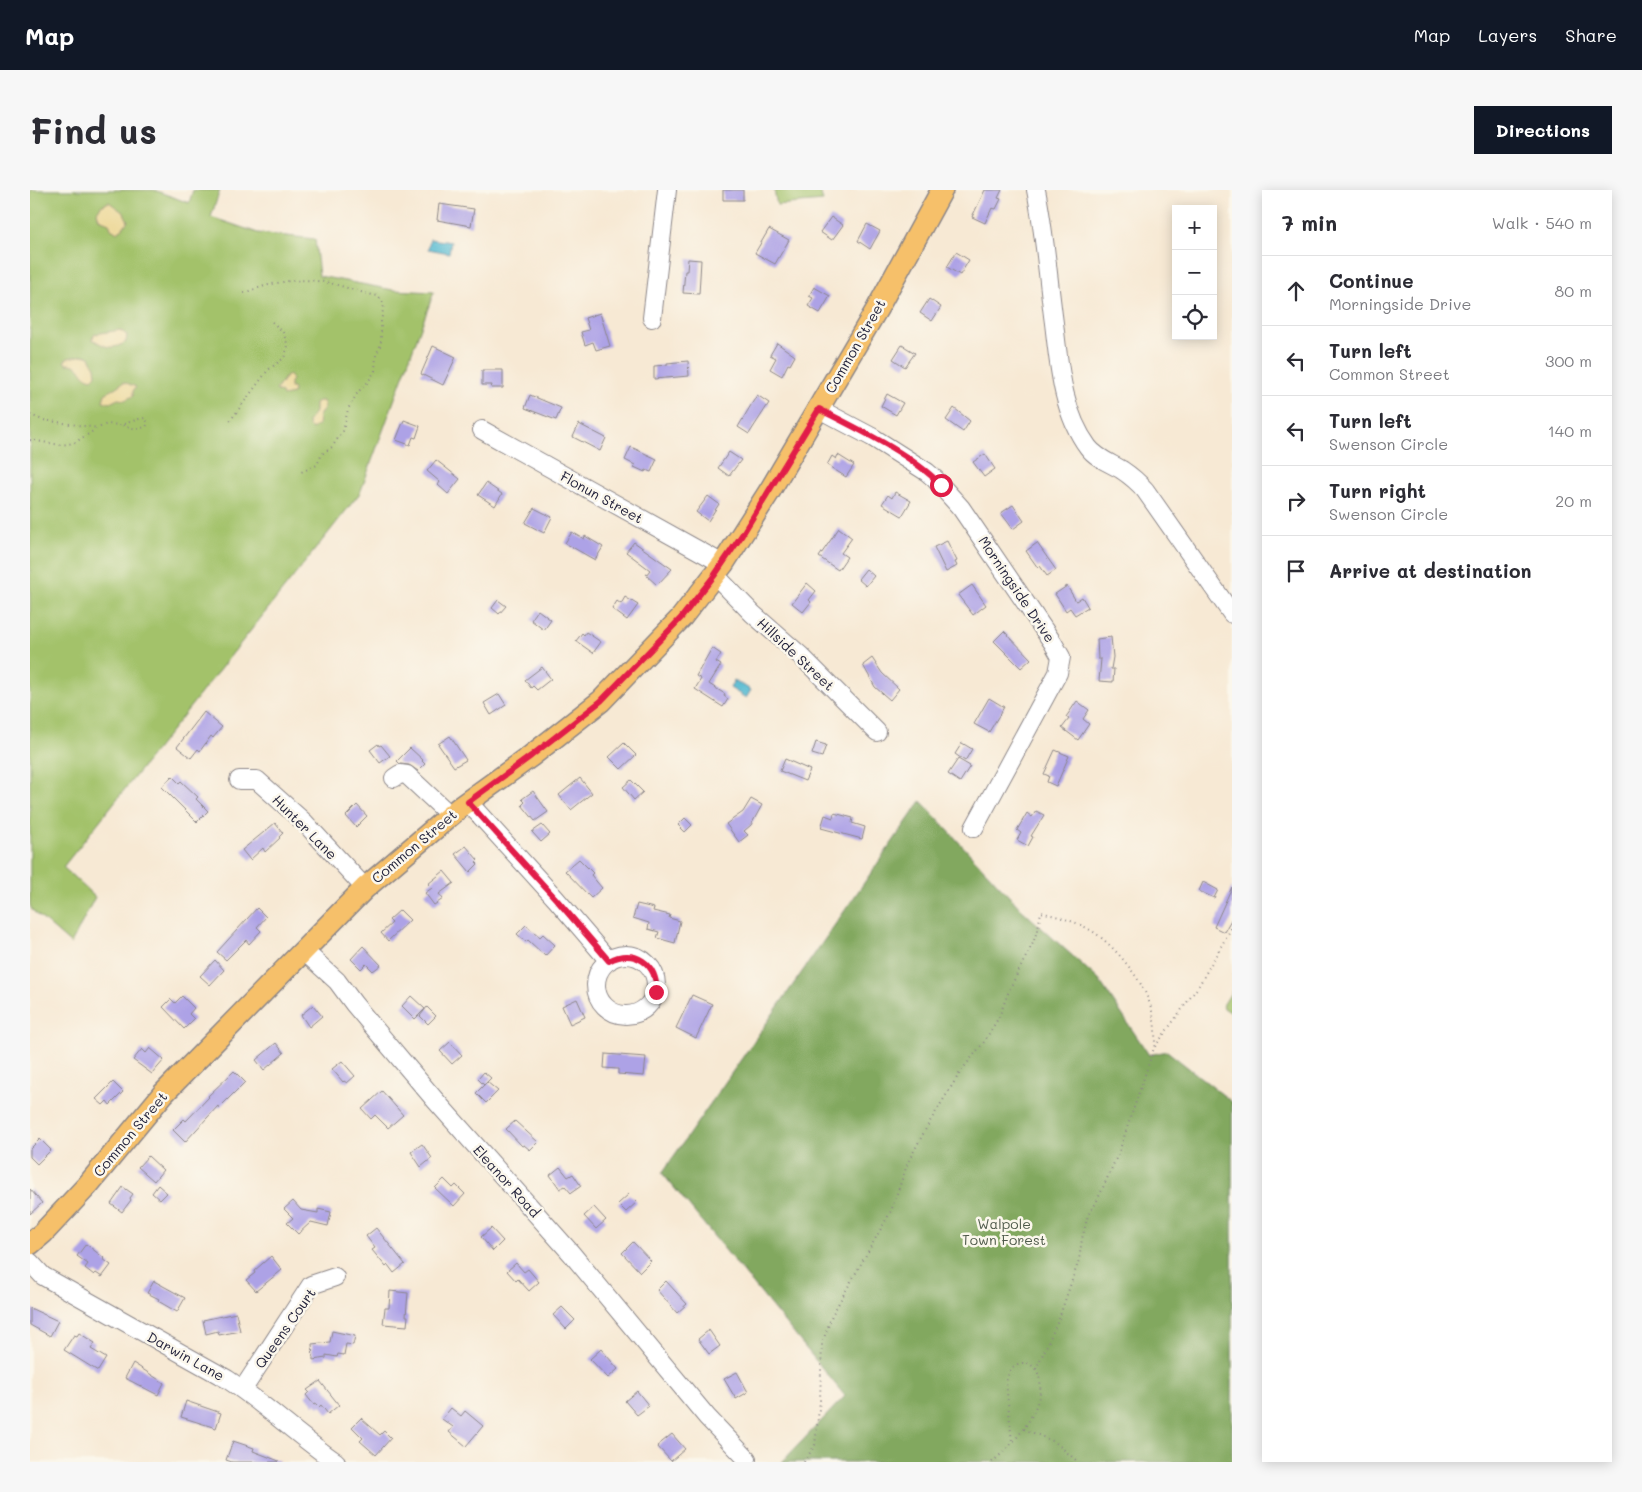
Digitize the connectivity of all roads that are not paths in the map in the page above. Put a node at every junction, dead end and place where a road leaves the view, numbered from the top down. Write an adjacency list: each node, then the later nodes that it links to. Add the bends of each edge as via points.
1 (667, 190): 4 (street)
2 (942, 190): 5 (main road, Common Street)
3 (1036, 190): 8 (street, via 1059,372 1077,427 1093,453 1135,479 1145,490)
4 (652, 318)
5 (819, 409): 7 (main road, Common Street); 14 (street, Morningside Drive, via 872,437 935,479 968,517 1061,656 1058,673)
6 (482, 430): 7 (street, Flonun Street)
7 (719, 570): 9 (street, Hillside Street, via 753,614); 12 (main road, Common Street, via 676,624 601,701)
8 (1232, 614)
9 (878, 732)
10 (394, 778): 13 (street, via 407,774)
11 (239, 780): 15 (street, Hunter Lane, via 257,780 306,823)
12 (468, 802): 13 (main road, Common Street); 17 (street)
13 (451, 816): 15 (main road, Common Street)
14 (974, 828)
15 (364, 888): 16 (main road, Common Street)
16 (303, 950): 18 (main road, Common Street, via 162,1094 87,1186); 22 (street, Eleanor Road, via 337,981 707,1417)
17 (609, 961)
18 (30, 1244)
19 (30, 1262): 21 (street, Darwin Lane, via 42,1276)
20 (335, 1277): 21 (street, Queens Court, via 311,1285)
21 (243, 1389): 23 (street, Darwin Lane)
22 (748, 1459)
23 (336, 1462)

